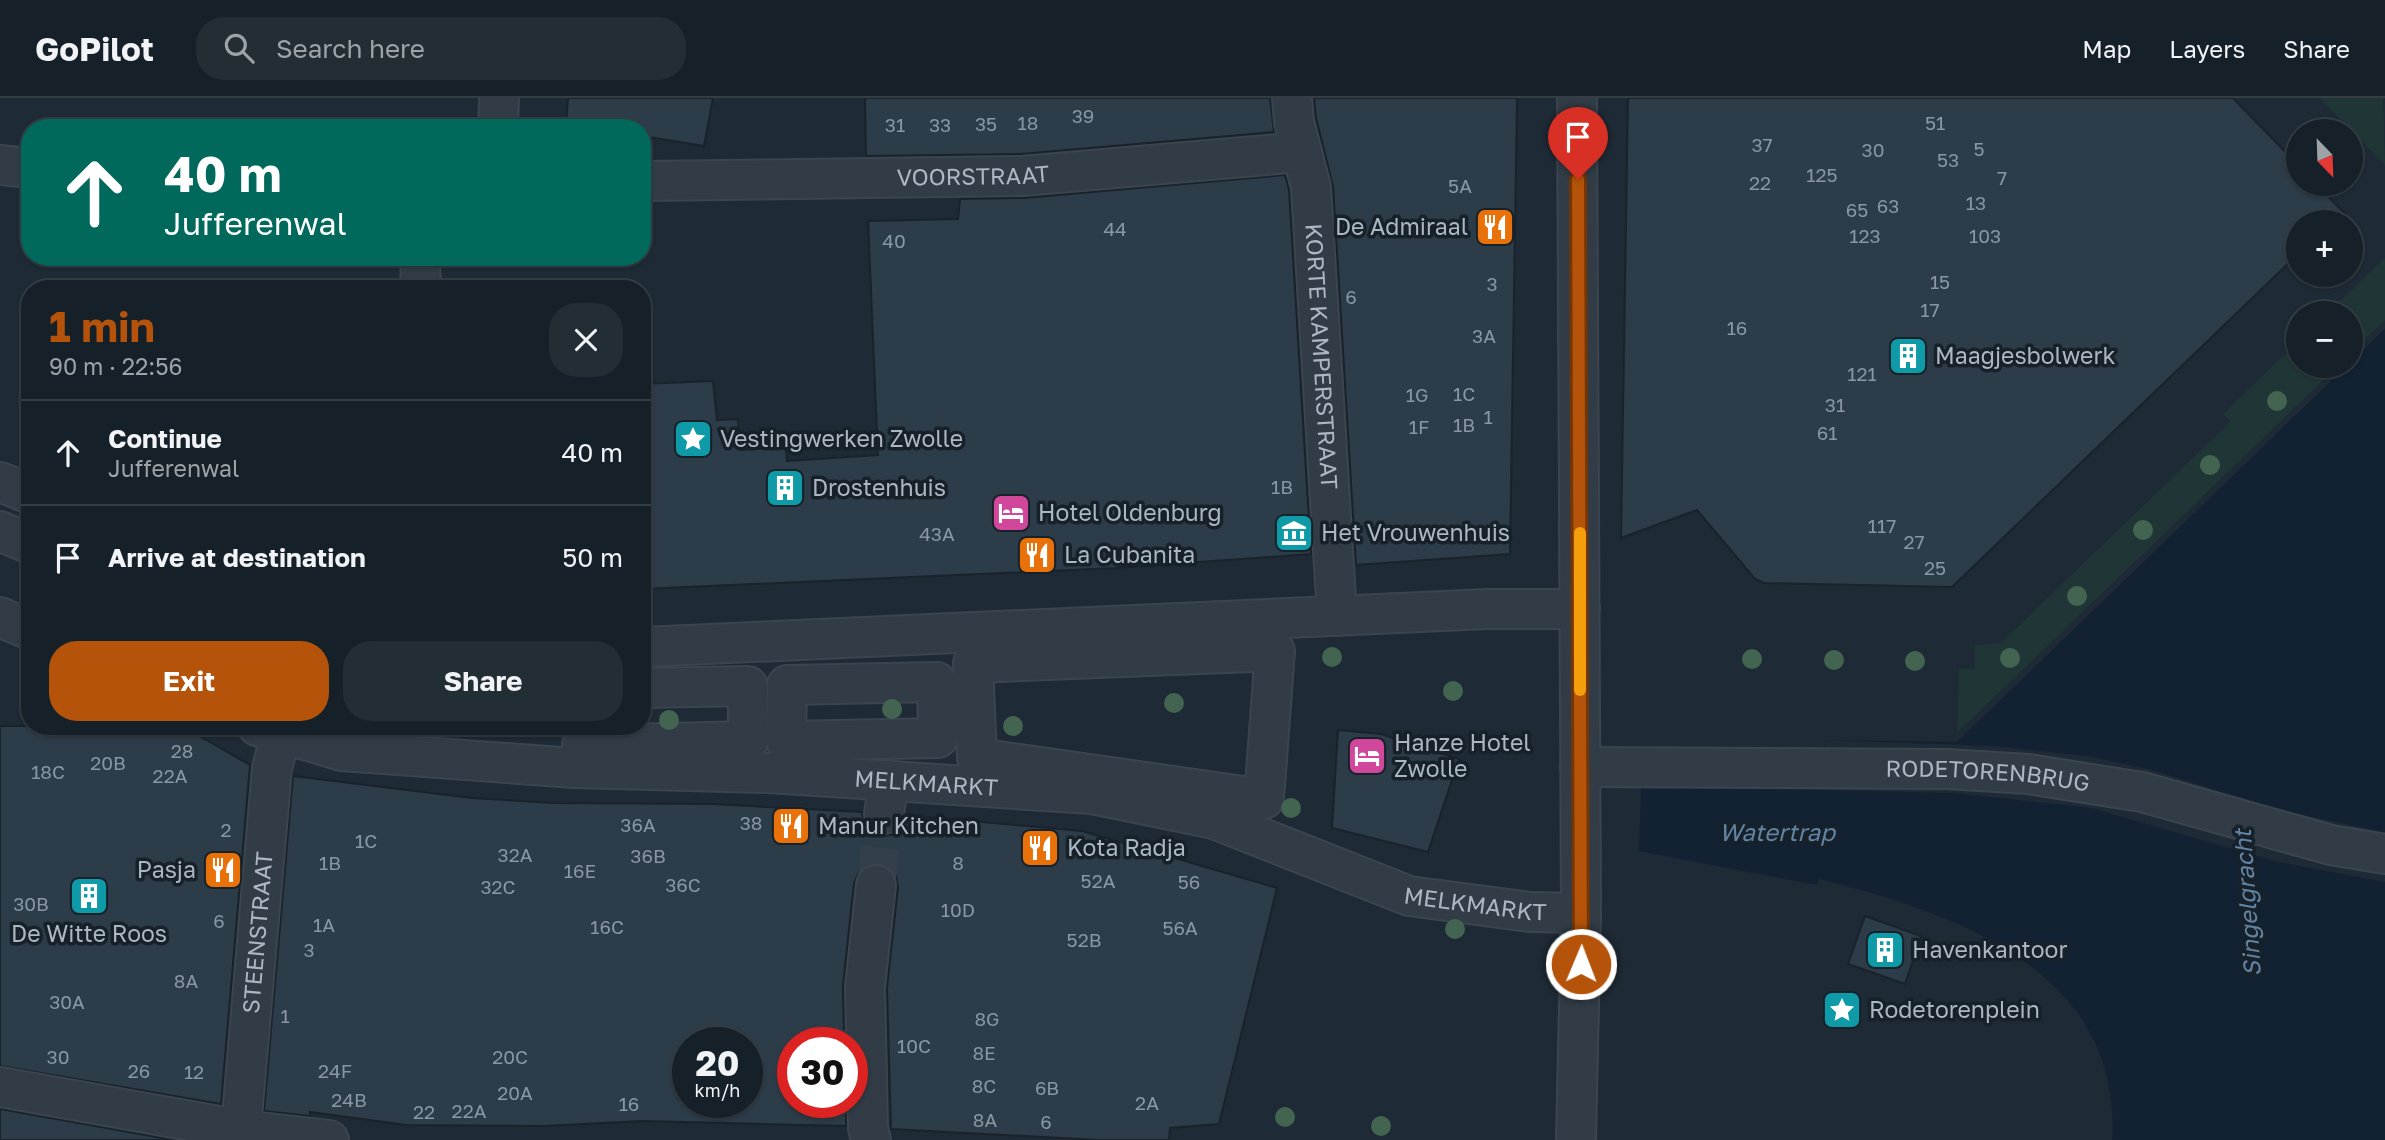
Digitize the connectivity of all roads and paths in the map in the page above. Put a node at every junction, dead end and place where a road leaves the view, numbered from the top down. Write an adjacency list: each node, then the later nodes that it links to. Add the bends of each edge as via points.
1 (499, 98): 4 (street)
2 (1292, 98): 5 (street, KORTE KAMPERSTRAAT)
3 (1577, 98): 15 (street)
4 (498, 119)
5 (1302, 152): 8 (street, VOORSTRAAT, via 951,179); 16 (street, KORTE KAMPERSTRAAT, via 1311,187)
6 (0, 164): 7 (street)
7 (21, 167)
8 (651, 181)
9 (0, 482): 10 (street)
10 (21, 490)
11 (0, 531): 12 (street)
12 (21, 540)
13 (0, 592): 14 (street)
14 (21, 600)
15 (1580, 609): 16 (street); 25 (street)
16 (1337, 616): 19 (street)
17 (0, 617): 18 (street)
18 (21, 626)
19 (651, 647)
20 (651, 688): 23 (street, via 748,686 748,741 543,744)
21 (274, 735): 31 (street, STEENSTRAAT)
22 (293, 735): 24 (street, MELKMARKT, via 342,751)
23 (447, 735)
24 (410, 741): 29 (street, MELKMARKT, via 587,769 769,773 886,797 1091,794 1214,818 1409,896)
25 (1580, 767): 27 (street, RODETORENBRUG, via 1947,769 2088,782); 29 (street)
26 (1264, 799): 26 (street, via 977,758 973,663 1275,651)
27 (2385, 855)
28 (876, 885): 33 (street, via 865,987)
29 (1581, 914): 34 (street)
30 (0, 1087): 31 (street)
31 (241, 1135): 32 (street)
32 (329, 1140)
33 (871, 1140)
34 (1576, 1140)

